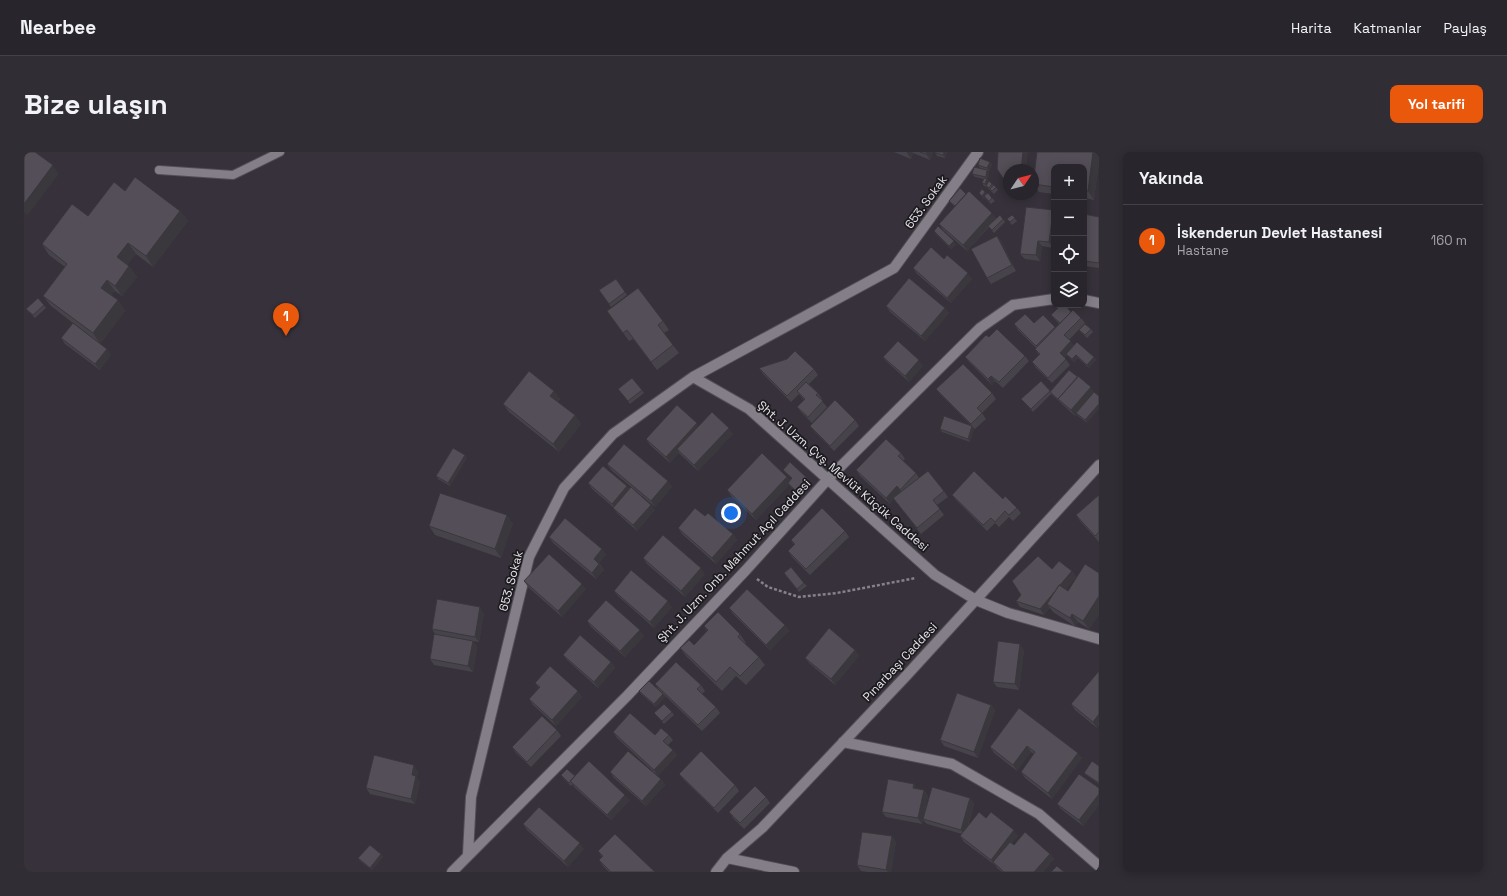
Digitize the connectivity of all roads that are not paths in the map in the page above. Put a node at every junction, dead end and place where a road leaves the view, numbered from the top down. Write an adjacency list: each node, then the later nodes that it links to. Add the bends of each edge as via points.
1 (280, 152): 3 (lane, via 233,175)
2 (978, 152): 7 (street, 653. Sokak, via 894,268)
3 (159, 170)
4 (1051, 299): 9 (street, Şht. J. Uzm. Onb. Mahmut Açıl Caddesi, via 1013,305 980,328)
5 (1087, 301): 6 (street)
6 (1099, 303)
7 (693, 377): 9 (street, Şht. J. Uzm. Çvş. Mevlüt Küçük Caddesi, via 749,409); 13 (street, 653. Sokak, via 613,434 564,488 529,557 471,797)
8 (1099, 465): 10 (street, Pınarbaşı Caddesi)
9 (828, 479): 10 (street, Şht. J. Uzm. Çvş. Mevlüt Küçük Caddesi, via 935,575); 13 (street, Şht. J. Uzm. Onb. Mahmut Açıl Caddesi, via 626,696)
10 (976, 600): 11 (street, Şht. J. Uzm. Çvş. Mevlüt Küçük Caddesi, via 1008,613); 12 (street, Pınarbaşı Caddesi)
11 (1099, 640)
12 (843, 742): 14 (street, Pınarbaşı Caddesi, via 762,828); 15 (street, via 952,764 1039,814)
13 (468, 854): 16 (street, Şht. J. Uzm. Onb. Mahmut Açıl Caddesi)
14 (727, 858): 17 (street, Pınarbaşı Caddesi); 18 (street)
15 (1099, 866)
16 (452, 872)
17 (716, 872)
18 (794, 872)

